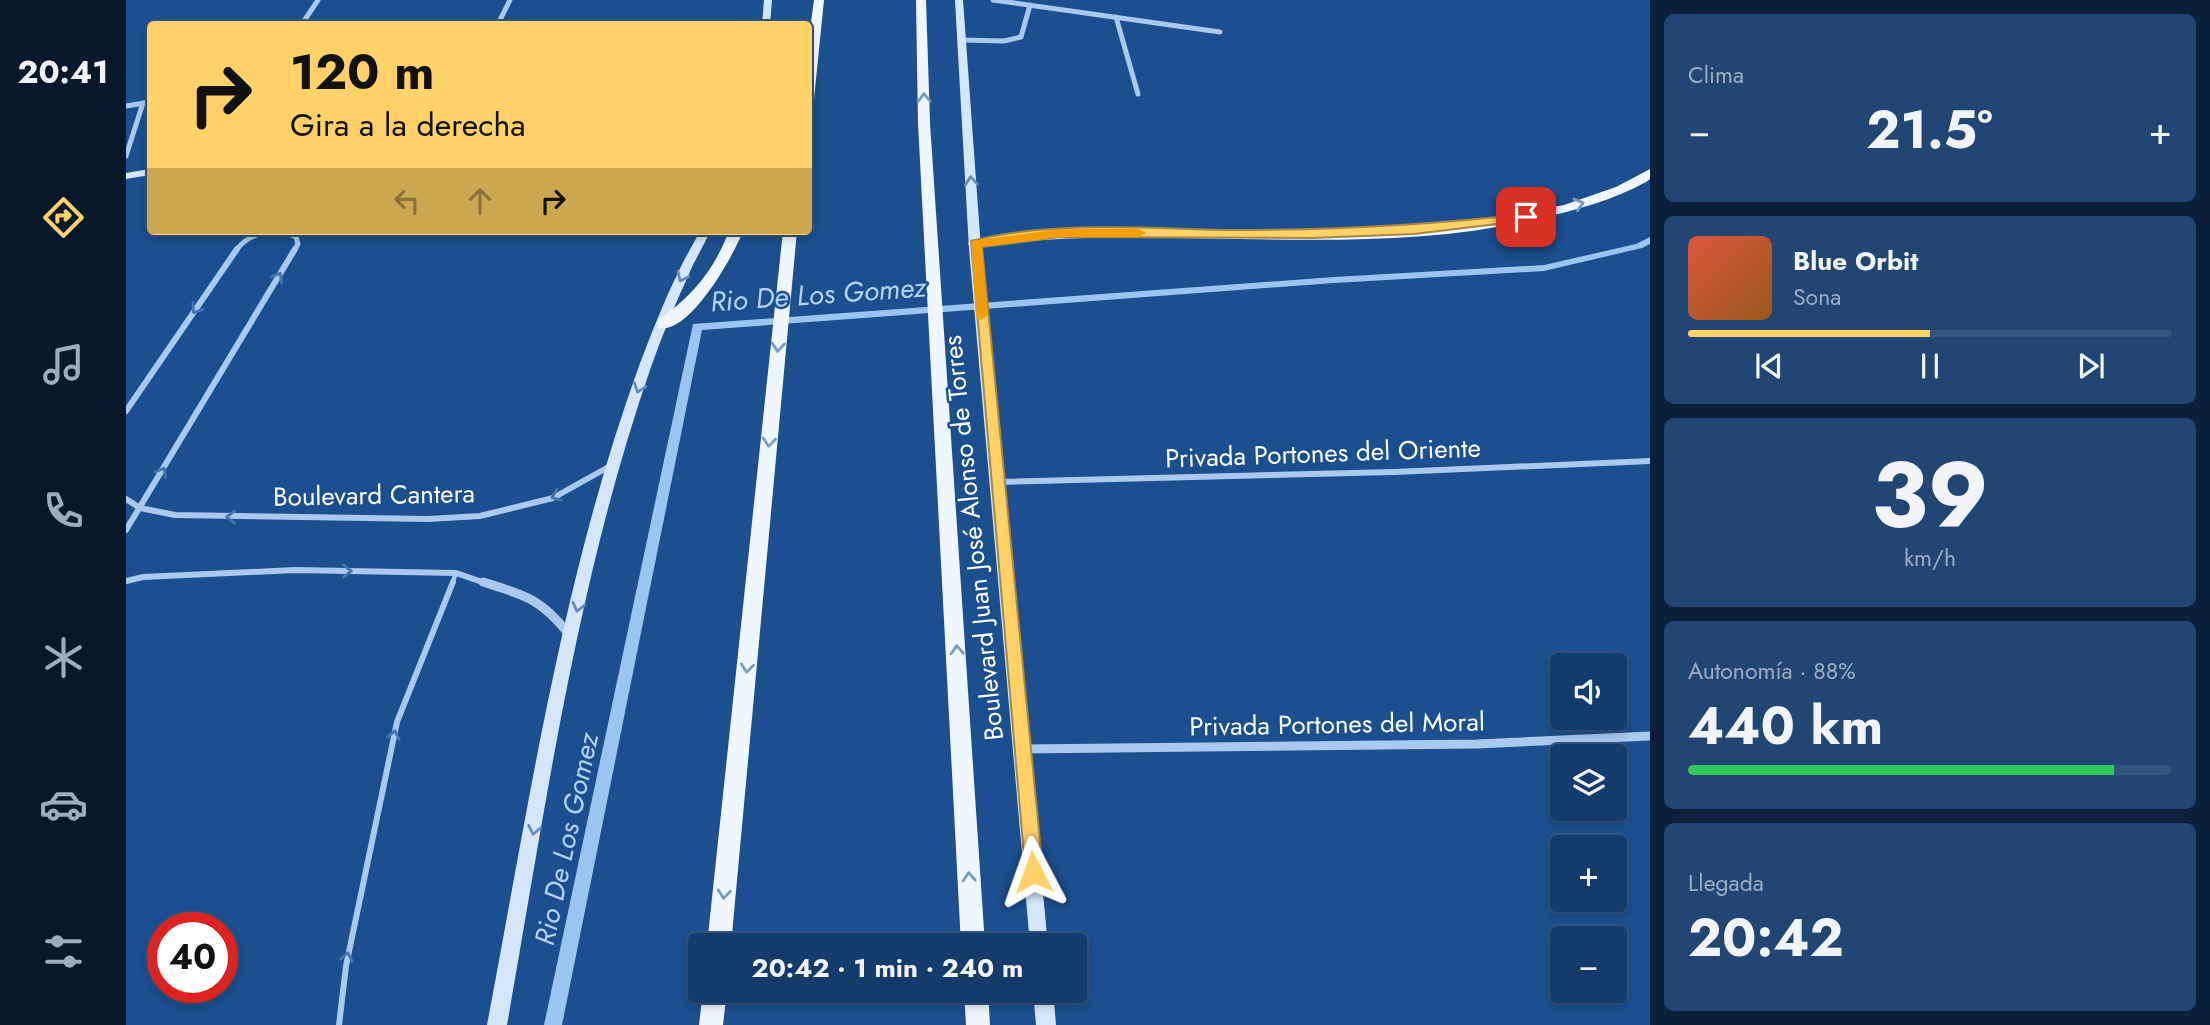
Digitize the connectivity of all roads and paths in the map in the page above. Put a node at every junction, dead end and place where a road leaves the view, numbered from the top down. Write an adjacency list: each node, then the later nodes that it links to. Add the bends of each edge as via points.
1 (318, 0): 10 (street)
2 (510, 0): 11 (street)
3 (768, 0): 12 (street)
4 (819, 0): 14 (main road)
5 (921, 0): 46 (main road, Boulevard Juan José Alonso de Torres, one-way to 5, via 924,123)
6 (959, 0): 15 (street, Boulevard Juan José Alonso de Torres)
7 (993, 0): 8 (street)
8 (1030, 5): 9 (street); 15 (street, via 1021,37)
9 (1116, 17): 13 (street); 18 (street)
10 (304, 21)
11 (500, 21)
12 (765, 21)
13 (1220, 32)
14 (817, 40): 16 (main road); 17 (main road)
15 (962, 40): 31 (street, Boulevard Juan José Alonso de Torres, one-way to 15)
16 (812, 46)
17 (812, 73)
18 (1139, 94)
19 (147, 102): 20 (street)
20 (143, 103): 21 (street); 22 (street)
21 (126, 106)
22 (126, 156)
23 (147, 172): 25 (street)
24 (1650, 173): 31 (main road, one-way to 24, via 1060,233 1312,234 1488,224 1602,198)
25 (126, 176)
26 (251, 235): 33 (street, one-way to 33, via 241,243)
27 (294, 235): 38 (street, one-way to 27, via 298,244)
28 (703, 235): 32 (street, one-way to 32)
29 (735, 235): 32 (main road, via 711,282)
30 (789, 235): 45 (main road, one-way to 45)
31 (975, 247): 36 (street, Boulevard Juan José Alonso de Torres)
32 (663, 324): 35 (street, one-way to 35)
33 (126, 411)
34 (1650, 461): 36 (street, Privada Portones del Oriente)
35 (615, 463): 38 (street, Boulevard Cantera, one-way to 38, via 553,498 480,516 189,516); 42 (street, one-way to 42)
36 (997, 482): 44 (street, Boulevard Juan José Alonso de Torres)
37 (126, 499): 38 (street, Boulevard Cantera)
38 (140, 508): 39 (street)
39 (126, 530)
40 (456, 573): 41 (street, one-way to 40, via 295,570); 42 (street, via 527,596 549,609); 51 (lane, one-way to 40, via 346,965 397,722)
41 (126, 581)
42 (571, 636): 52 (street, one-way to 52)
43 (1650, 736): 44 (street, Privada Portones del Moral, via 1478,744)
44 (1023, 749): 47 (street, Boulevard Juan José Alonso de Torres)
45 (720, 933)
46 (972, 933)
47 (1038, 933)
48 (714, 1003): 53 (main road)
49 (977, 1003): 54 (main road)
50 (1044, 1003): 55 (street)
51 (339, 1025)
52 (497, 1025)
53 (711, 1025)
54 (978, 1025)
55 (1046, 1025)

